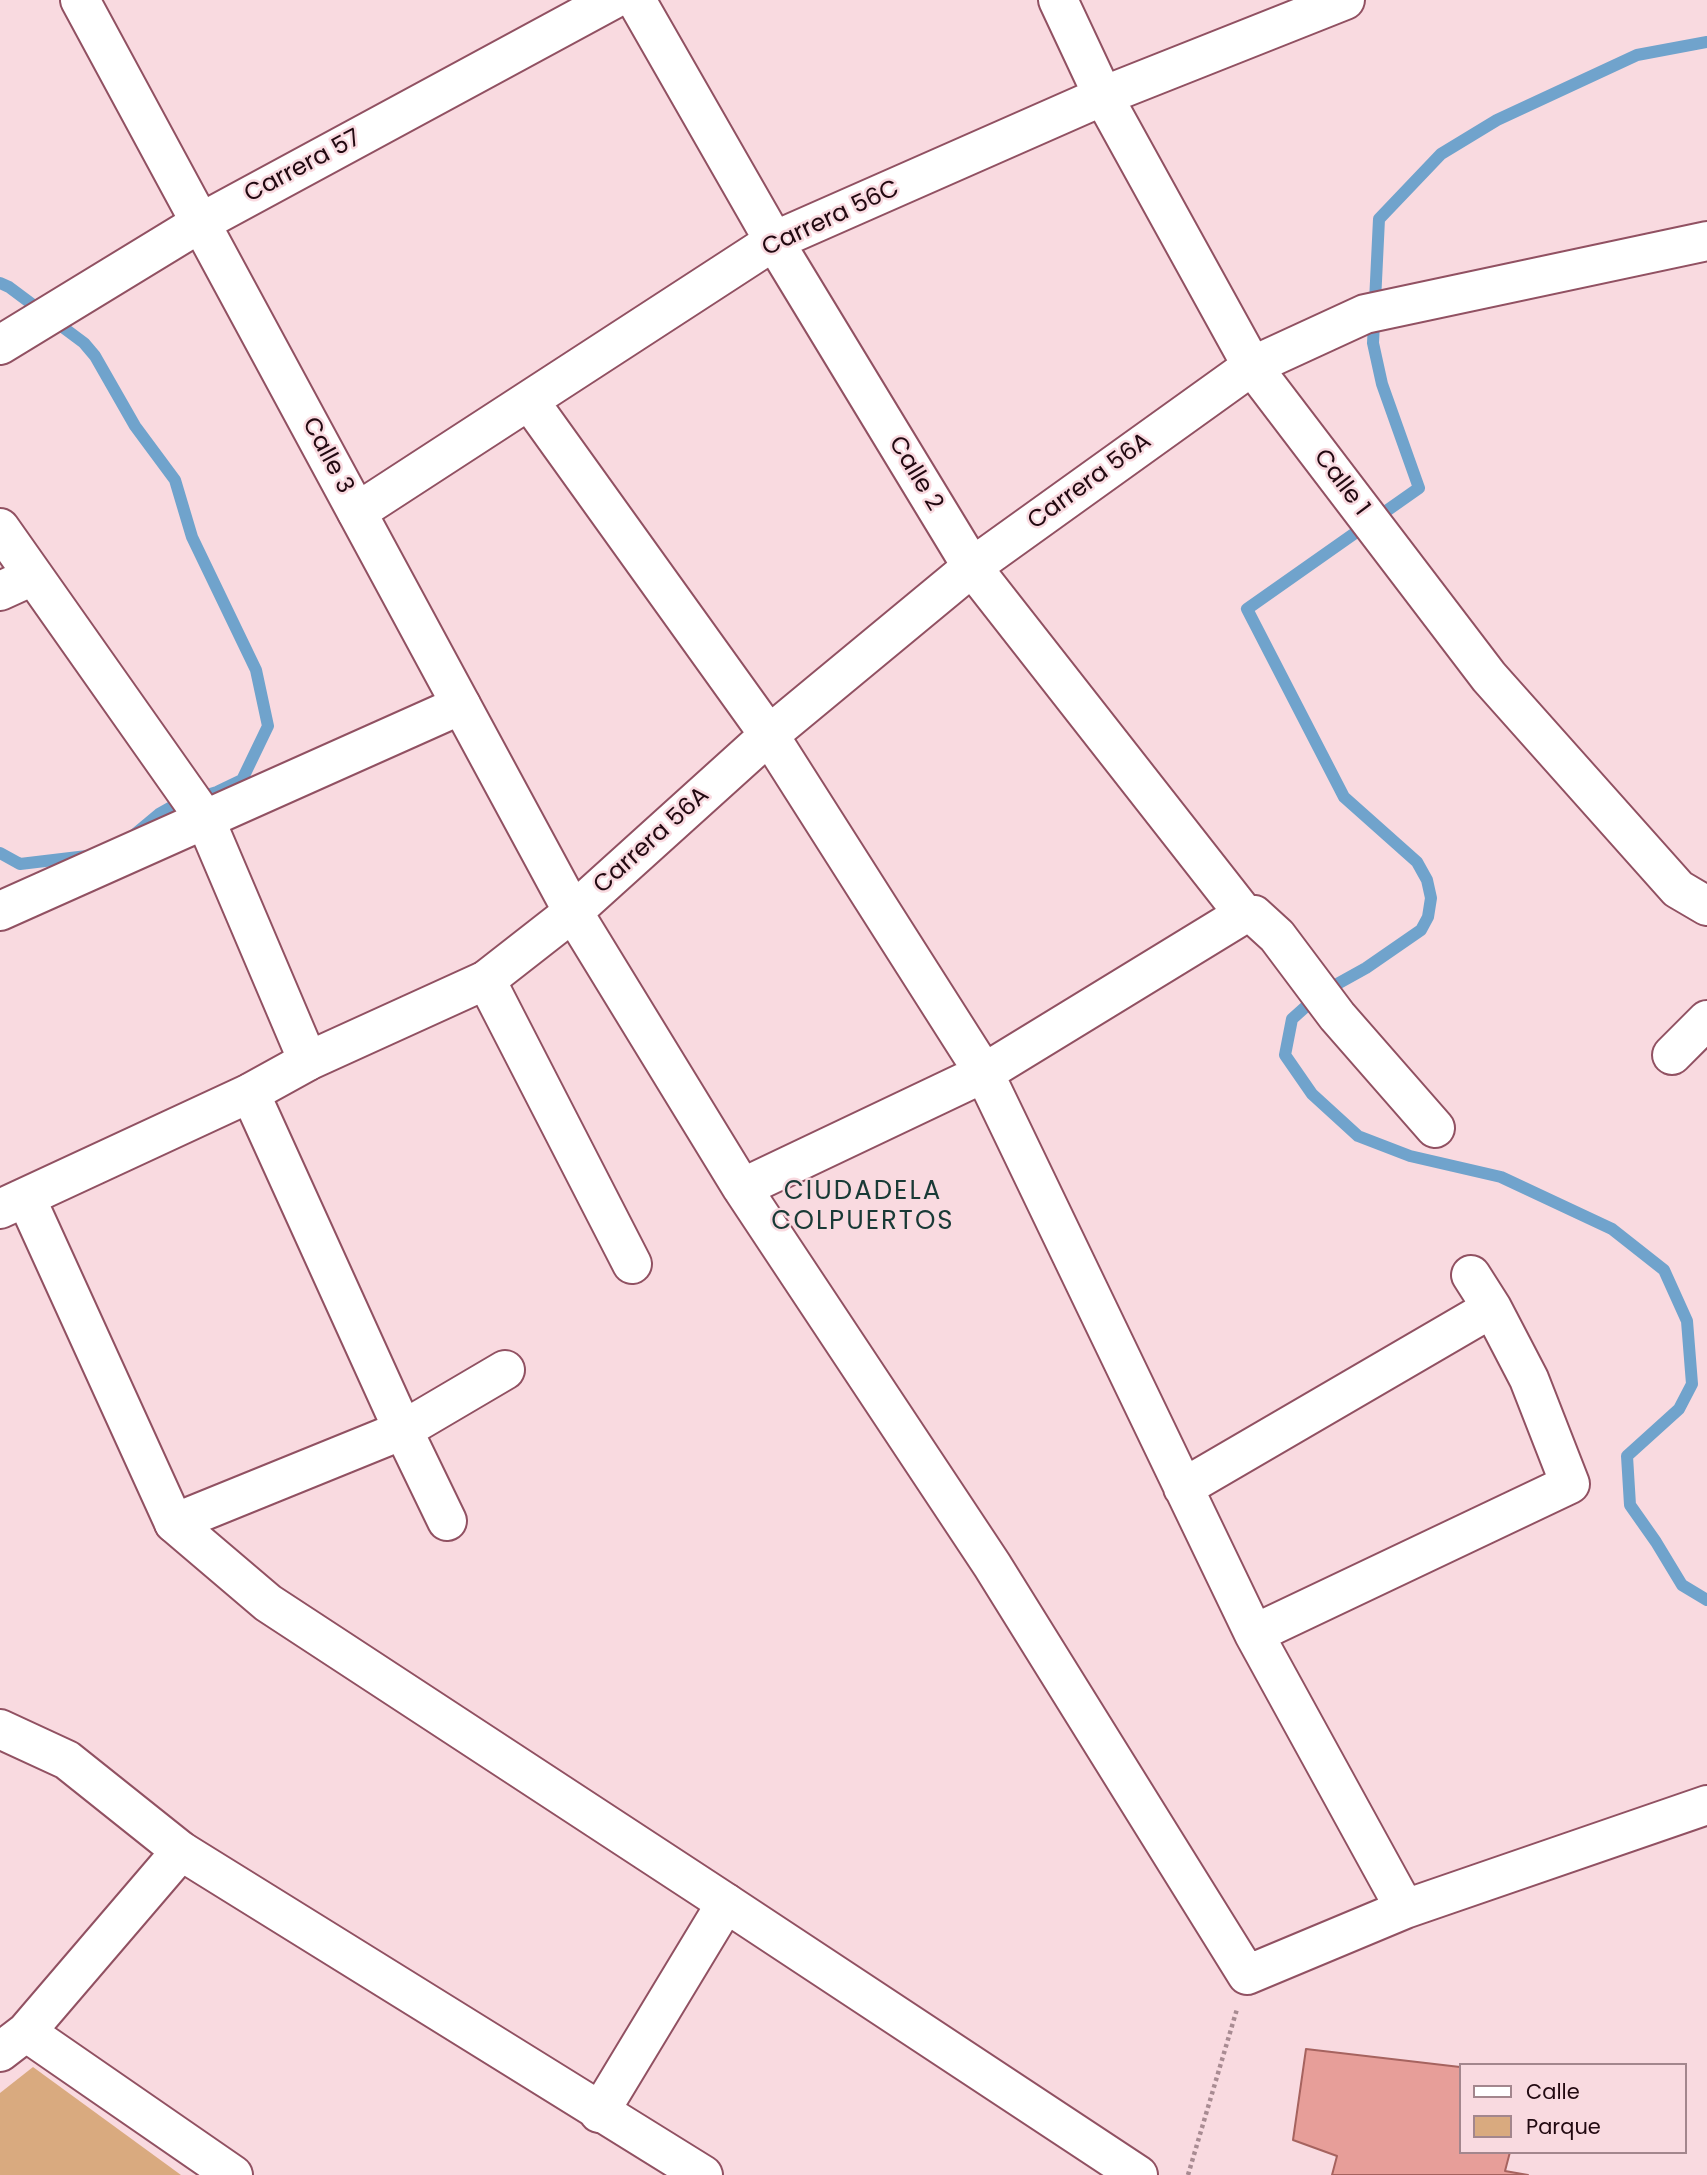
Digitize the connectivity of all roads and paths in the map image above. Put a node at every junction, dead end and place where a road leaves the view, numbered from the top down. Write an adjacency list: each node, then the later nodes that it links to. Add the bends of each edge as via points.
1 (80, 0): 7 (street, Calle 3)
2 (612, 0): 7 (street, Carrera 57)
3 (636, 0): 8 (street, Calle 2)
4 (1058, 0): 6 (street, Calle 1)
5 (1345, 0): 6 (street, Carrera 56C)
6 (1103, 96): 8 (street, Carrera 56C); 11 (street, Calle 1)
7 (200, 223): 10 (street, Carrera 57); 13 (street, Calle 3)
8 (775, 242): 12 (street, Carrera 56C); 15 (street, Calle 2)
9 (1707, 242): 11 (street, Carrera 56A, via 1365,314)
10 (0, 345)
11 (1252, 366): 15 (street, Carrera 56A); 20 (street, Calle 1, via 1489,677 1678,889)
12 (530, 402): 13 (street, Carrera 56C); 18 (street)
13 (357, 512): 17 (street, Calle 3)
14 (0, 528): 16 (street)
15 (972, 566): 18 (street, Carrera 56A); 23 (street, Calle 2)
16 (17, 584): 19 (street)
17 (461, 705): 19 (street); 22 (street, Calle 3)
18 (769, 735): 22 (street, Carrera 56A); 28 (street)
19 (205, 819): 21 (street); 27 (street)
20 (1707, 906)
21 (0, 911)
22 (573, 912): 24 (street, Carrera 56A); 31 (street, Calle 3)
23 (1244, 914): 28 (street); 30 (street, Calle 2, via 1254,915 1277,936 1337,1016)
24 (486, 980): 27 (street, Carrera 56A); 33 (street)
25 (1707, 1020): 26 (street)
26 (1672, 1055)
27 (308, 1061): 29 (street, Carrera 56A)
28 (984, 1073): 31 (street); 38 (street)
29 (250, 1093): 32 (street, Carrera 56A); 37 (street)
30 (1435, 1128)
31 (742, 1188): 47 (street, Calle 3, via 992,1565)
32 (13, 1204): 40 (street)
33 (632, 1264)
34 (1471, 1275): 35 (street)
35 (1492, 1308): 38 (street); 41 (street, via 1529,1379 1570,1484)
36 (505, 1370): 37 (street)
37 (403, 1430): 39 (street); 40 (street)
38 (1183, 1488): 41 (street)
39 (447, 1521)
40 (174, 1523): 45 (street, via 268,1603)
41 (1254, 1634): 46 (street)
42 (1, 1727): 44 (street, via 66,1760)
43 (1707, 1805): 46 (street)
44 (181, 1851): 48 (street); 49 (street)
45 (726, 1903): 49 (street); 52 (street)
46 (1405, 1909): 47 (street)
47 (1247, 1975): 53 (path)
48 (13, 2042): 50 (street)
49 (600, 2113): 51 (street)
50 (233, 2175)
51 (703, 2175)
52 (1138, 2175)
53 (1188, 2175)

